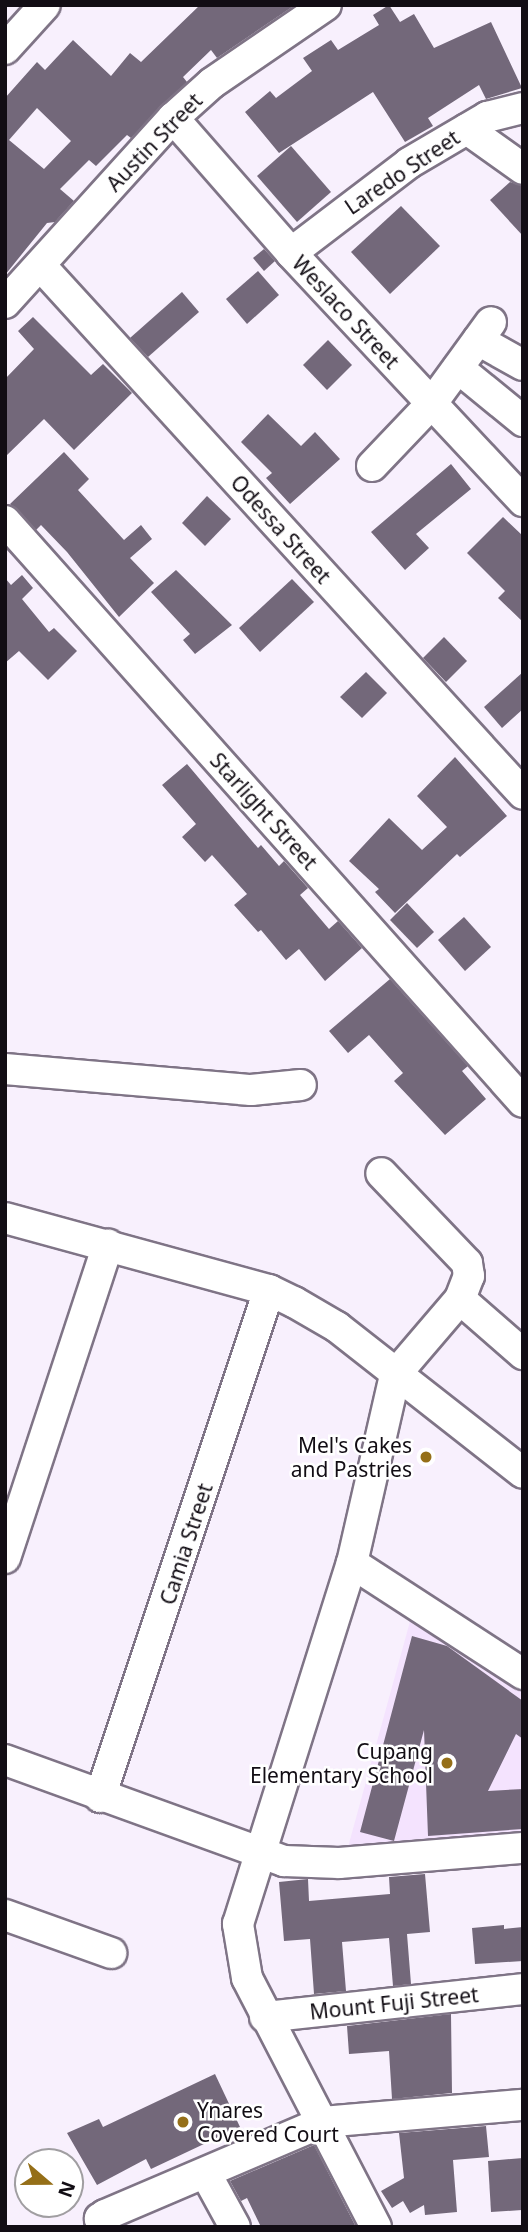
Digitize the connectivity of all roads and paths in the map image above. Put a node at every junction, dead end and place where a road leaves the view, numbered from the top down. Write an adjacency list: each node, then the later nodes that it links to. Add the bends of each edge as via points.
1 (46, 5): 3 (street)
2 (326, 5): 5 (street, Austin Street, via 212,83)
3 (5, 49)
4 (523, 108): 6 (street, Laredo Street, via 487,117)
5 (173, 118): 8 (street, Weslaco Street); 9 (street, Austin Street)
6 (467, 129): 7 (street); 8 (street, Laredo Street, via 358,200)
7 (523, 169)
8 (291, 253): 13 (street, Weslaco Street)
9 (40, 264): 10 (street, Austin Street); 18 (street, Odessa Street)
10 (5, 303)
11 (523, 365): 12 (street, via 484,331)
12 (458, 368): 13 (street); 14 (street)
13 (432, 403): 15 (street); 16 (street, Weslaco Street)
14 (523, 421)
15 (372, 466)
16 (523, 501)
17 (5, 521): 21 (street, Starlight Street)
18 (523, 794)
19 (5, 1069): 20 (street, via 251,1090)
20 (301, 1085)
21 (523, 1102)
22 (381, 1173): 26 (street, via 467,1263 469,1276)
23 (5, 1218): 24 (street)
24 (108, 1245): 25 (street); 30 (street)
25 (269, 1290): 28 (street, via 337,1326); 34 (street, Camia Street)
26 (460, 1299): 27 (street); 28 (street)
27 (522, 1352)
28 (395, 1376): 29 (street); 31 (street)
29 (523, 1473)
30 (5, 1558)
31 (352, 1563): 32 (street); 36 (street)
32 (523, 1674)
33 (5, 1760): 34 (street)
34 (100, 1797): 36 (street)
35 (523, 1848): 36 (street, via 307,1864)
36 (258, 1855): 40 (street, via 238,1924 243,1967)
37 (5, 1915): 38 (street)
38 (111, 1953)
39 (523, 1989): 40 (street, Mount Fuji Street)
40 (265, 2017): 42 (street)
41 (523, 2105): 42 (street)
42 (323, 2122): 43 (street); 46 (street)
43 (206, 2174): 44 (street); 45 (street)
44 (101, 2224)
45 (235, 2227)
46 (376, 2227)

